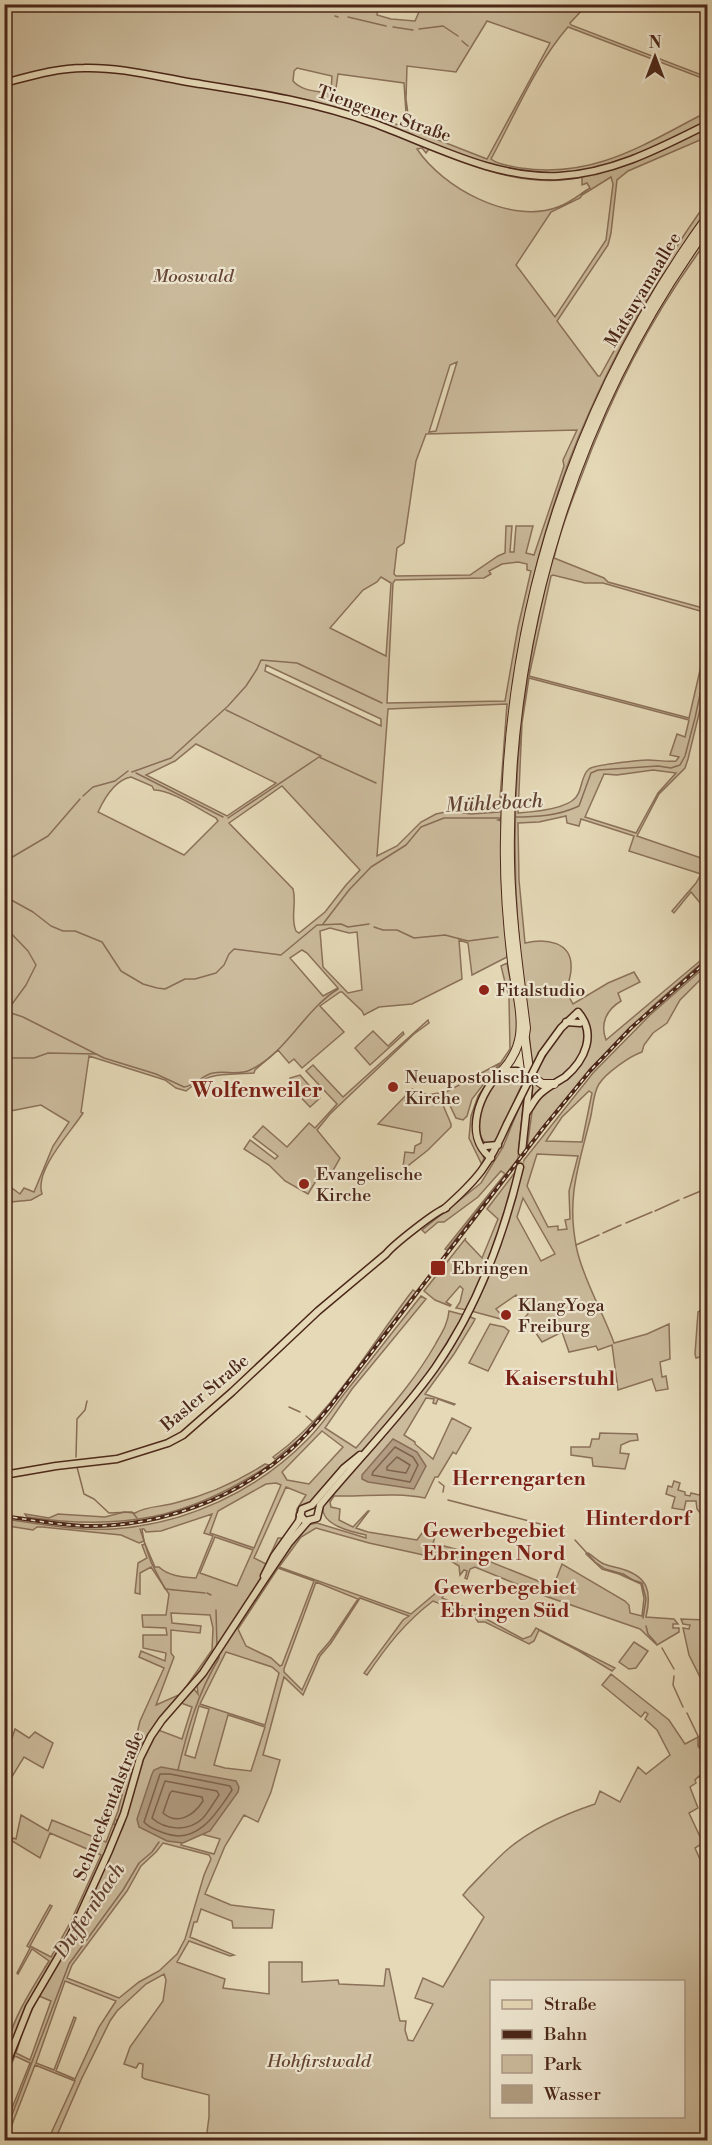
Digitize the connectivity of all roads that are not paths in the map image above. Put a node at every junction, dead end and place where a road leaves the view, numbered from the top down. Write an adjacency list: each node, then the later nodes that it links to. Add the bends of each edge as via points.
1 (5, 82): 2 (main road, Tiengener Straße, via 56,70 95,68 233,89 326,108 482,165 529,175 559,176 608,169)
2 (708, 124)
3 (708, 216): 5 (highway, Matsuyamaallee, via 655,295)
4 (708, 226): 5 (highway, Matsuyamaallee, via 656,303)
5 (611, 382): 6 (highway, via 587,425 564,489 533,594 516,677 510,724 506,893)
6 (514, 955): 7 (highway); 10 (highway)
7 (520, 1019): 10 (highway); 12 (highway, via 516,1051)
8 (566, 1022): 9 (main road); 9 (main road, Basler Straße, via 576,1014); 19 (main road, Basler Straße, bridge, via 542,1054)
9 (582, 1024): 15 (main road, via 588,1039 584,1054)
10 (525, 1035): 11 (highway)
11 (529, 1070)
12 (502, 1071): 13 (main road, via 517,1071); 18 (main road, via 487,1088 478,1107)
13 (525, 1078)
14 (534, 1078): 15 (highway, via 542,1084)
15 (554, 1084): 17 (main road, via 537,1096)
16 (529, 1087): 17 (main road)
17 (527, 1112): 21 (main road)
18 (479, 1141): 20 (main road); 22 (main road, via 483,1151)
19 (498, 1144): 20 (main road); 22 (main road, Basler Straße)
20 (486, 1146): 22 (main road)
21 (522, 1152)
22 (492, 1156): 24 (main road, Basler Straße, via 446,1208 318,1311 183,1435 117,1459)
23 (520, 1167): 25 (main road, via 487,1273 436,1368 368,1450 344,1468)
24 (4, 1475)
25 (327, 1492): 26 (main road); 27 (main road)
26 (312, 1505): 27 (main road); 28 (main road, via 303,1508)
27 (319, 1510): 29 (main road, via 316,1518)
28 (300, 1515): 29 (main road); 30 (main road, via 270,1562)
29 (308, 1521): 30 (main road)
30 (262, 1583): 31 (main road, Schneckentalstraße, via 197,1681 147,1742 108,1853 70,1937 28,2007)
31 (4, 2070)

